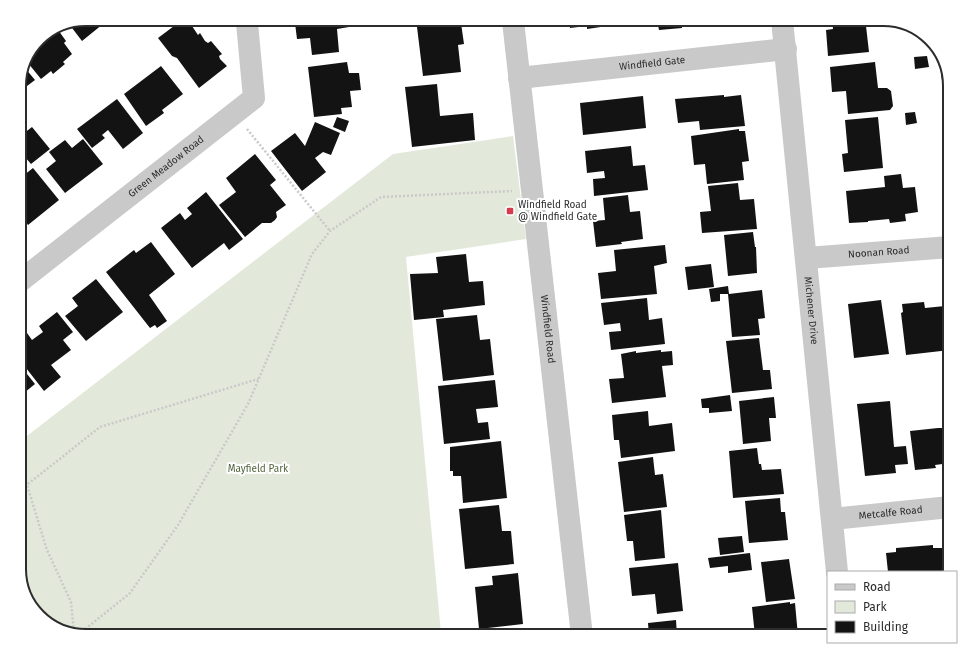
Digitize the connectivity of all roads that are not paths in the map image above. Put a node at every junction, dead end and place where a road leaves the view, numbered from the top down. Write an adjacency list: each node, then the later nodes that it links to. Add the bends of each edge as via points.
1 (247, 26): 8 (street, Green Meadow Road, via 254,98)
2 (514, 26): 5 (street, Windfield Road)
3 (783, 26): 4 (street)
4 (786, 49): 5 (street, Windfield Gate); 7 (street, Michener Drive)
5 (519, 78): 12 (street, Windfield Road)
6 (943, 248): 7 (street, Noonan Road)
7 (807, 258): 10 (street, Michener Drive)
8 (26, 277)
9 (943, 508): 10 (street, Metcalfe Road)
10 (832, 519): 11 (street, Michener Drive)
11 (837, 571)
12 (581, 629)

